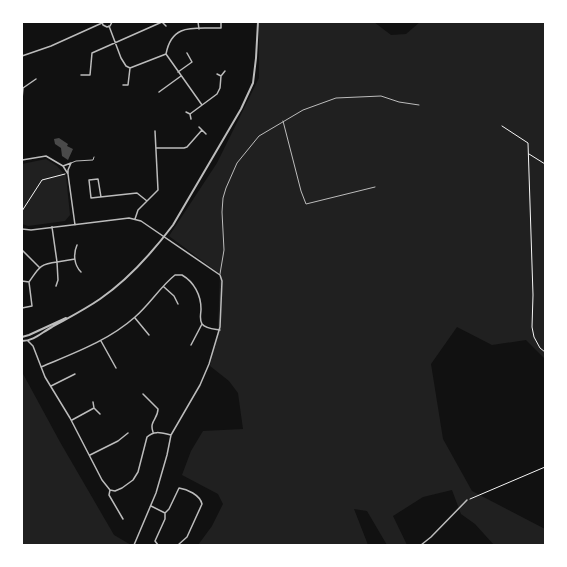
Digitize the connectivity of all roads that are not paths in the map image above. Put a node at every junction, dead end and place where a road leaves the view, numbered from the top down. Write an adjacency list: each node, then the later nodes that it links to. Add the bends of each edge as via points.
1 (112, 22): 7 (street)
2 (162, 22): 8 (street); 10 (street)
3 (198, 22): 9 (street)
4 (221, 22): 9 (street, via 221,28)
5 (257, 22): 48 (street, via 252,83 242,109)
6 (102, 23): 7 (street); 13 (street)
7 (109, 26): 10 (street)
8 (166, 26)
9 (199, 29): 12 (street, via 186,29 176,33 171,38)
10 (115, 43): 14 (street, via 123,62); 18 (street, via 92,53 90,75)
11 (187, 53): 16 (street, via 192,62)
12 (166, 54): 14 (street); 16 (street)
13 (22, 56)
14 (130, 68): 22 (street, via 128,85)
15 (225, 71): 20 (street)
16 (178, 72): 19 (street)
17 (217, 74): 20 (street)
18 (81, 75)
19 (181, 76): 23 (street); 25 (street)
20 (221, 76): 25 (street, via 220,88)
21 (36, 79): 24 (street, via 23,88)
22 (123, 85)
23 (159, 92)
24 (22, 99)
25 (202, 105): 28 (street)
26 (419, 105): 30 (lane, via 381,96 336,98 302,110)
27 (186, 112): 28 (street)
28 (190, 114): 29 (street)
29 (191, 119)
30 (282, 121): 41 (lane, via 306,204); 55 (lane, via 259,136 236,163 223,198 224,250)
31 (199, 127): 32 (street)
32 (202, 130): 34 (street); 35 (street, via 187,147)
33 (155, 131): 35 (street)
34 (206, 134)
35 (156, 148): 43 (street, via 158,190)
36 (94, 157): 38 (lane, via 93,160 76,160)
37 (22, 160): 39 (street, via 46,156)
38 (71, 163): 39 (street); 40 (street)
39 (63, 166): 40 (street)
40 (68, 173): 45 (street)
41 (375, 187)
42 (101, 197): 42 (street, via 92,198 89,180 98,179); 43 (street, via 138,192)
43 (147, 201): 44 (street, via 138,210)
44 (135, 219): 45 (street); 48 (street)
45 (75, 224): 46 (street)
46 (52, 228): 47 (street); 52 (street)
47 (22, 229)
48 (164, 237): 55 (street); 62 (street, via 121,282)
49 (77, 245): 51 (street, via 74,250)
50 (22, 250): 53 (street)
51 (75, 259): 52 (street); 54 (street, via 76,267)
52 (57, 262): 53 (street, via 45,263); 58 (street)
53 (39, 267): 57 (street)
54 (81, 272)
55 (220, 275): 65 (street)
56 (22, 281): 57 (street)
57 (30, 282): 61 (street, via 32,306)
58 (56, 286)
59 (164, 287): 60 (street); 63 (street); 64 (street, via 175,275 186,278 199,296)
60 (178, 304)
61 (22, 308)
62 (74, 315): 66 (street); 70 (street, via 50,327)
63 (135, 318): 67 (street); 73 (street)
64 (202, 324): 65 (street); 75 (street)
65 (220, 330): 87 (street, via 210,364)
66 (31, 334): 68 (street); 70 (street)
67 (149, 335)
68 (27, 336): 69 (street); 72 (street)
69 (22, 337)
70 (34, 339): 72 (street); 74 (street)
71 (22, 341): 72 (street)
72 (28, 341): 74 (street)
73 (101, 341): 76 (street); 77 (street)
74 (32, 345): 76 (street)
75 (191, 345)
76 (41, 366): 79 (street)
77 (116, 368)
78 (75, 374): 79 (street)
79 (51, 386): 84 (street)
80 (143, 394): 86 (street, via 158,409 158,414 152,422)
81 (93, 402): 82 (street)
82 (94, 408): 83 (street); 84 (street)
83 (100, 414)
84 (72, 420): 88 (street)
85 (128, 433): 88 (street)
86 (153, 433): 87 (street); 89 (street, via 147,437 138,472 133,480 122,488)
87 (171, 435): 91 (street)
88 (90, 456): 89 (street)
89 (110, 490): 93 (street, via 109,495)
90 (467, 500): 94 (street)
91 (151, 506): 92 (street); 95 (street)
92 (165, 513): 96 (street, via 165,519 155,541); 97 (street, via 179,488 200,498 202,504 197,516 187,537)
93 (123, 519)
94 (423, 544)
95 (134, 545)
96 (158, 545)
97 (178, 545)

